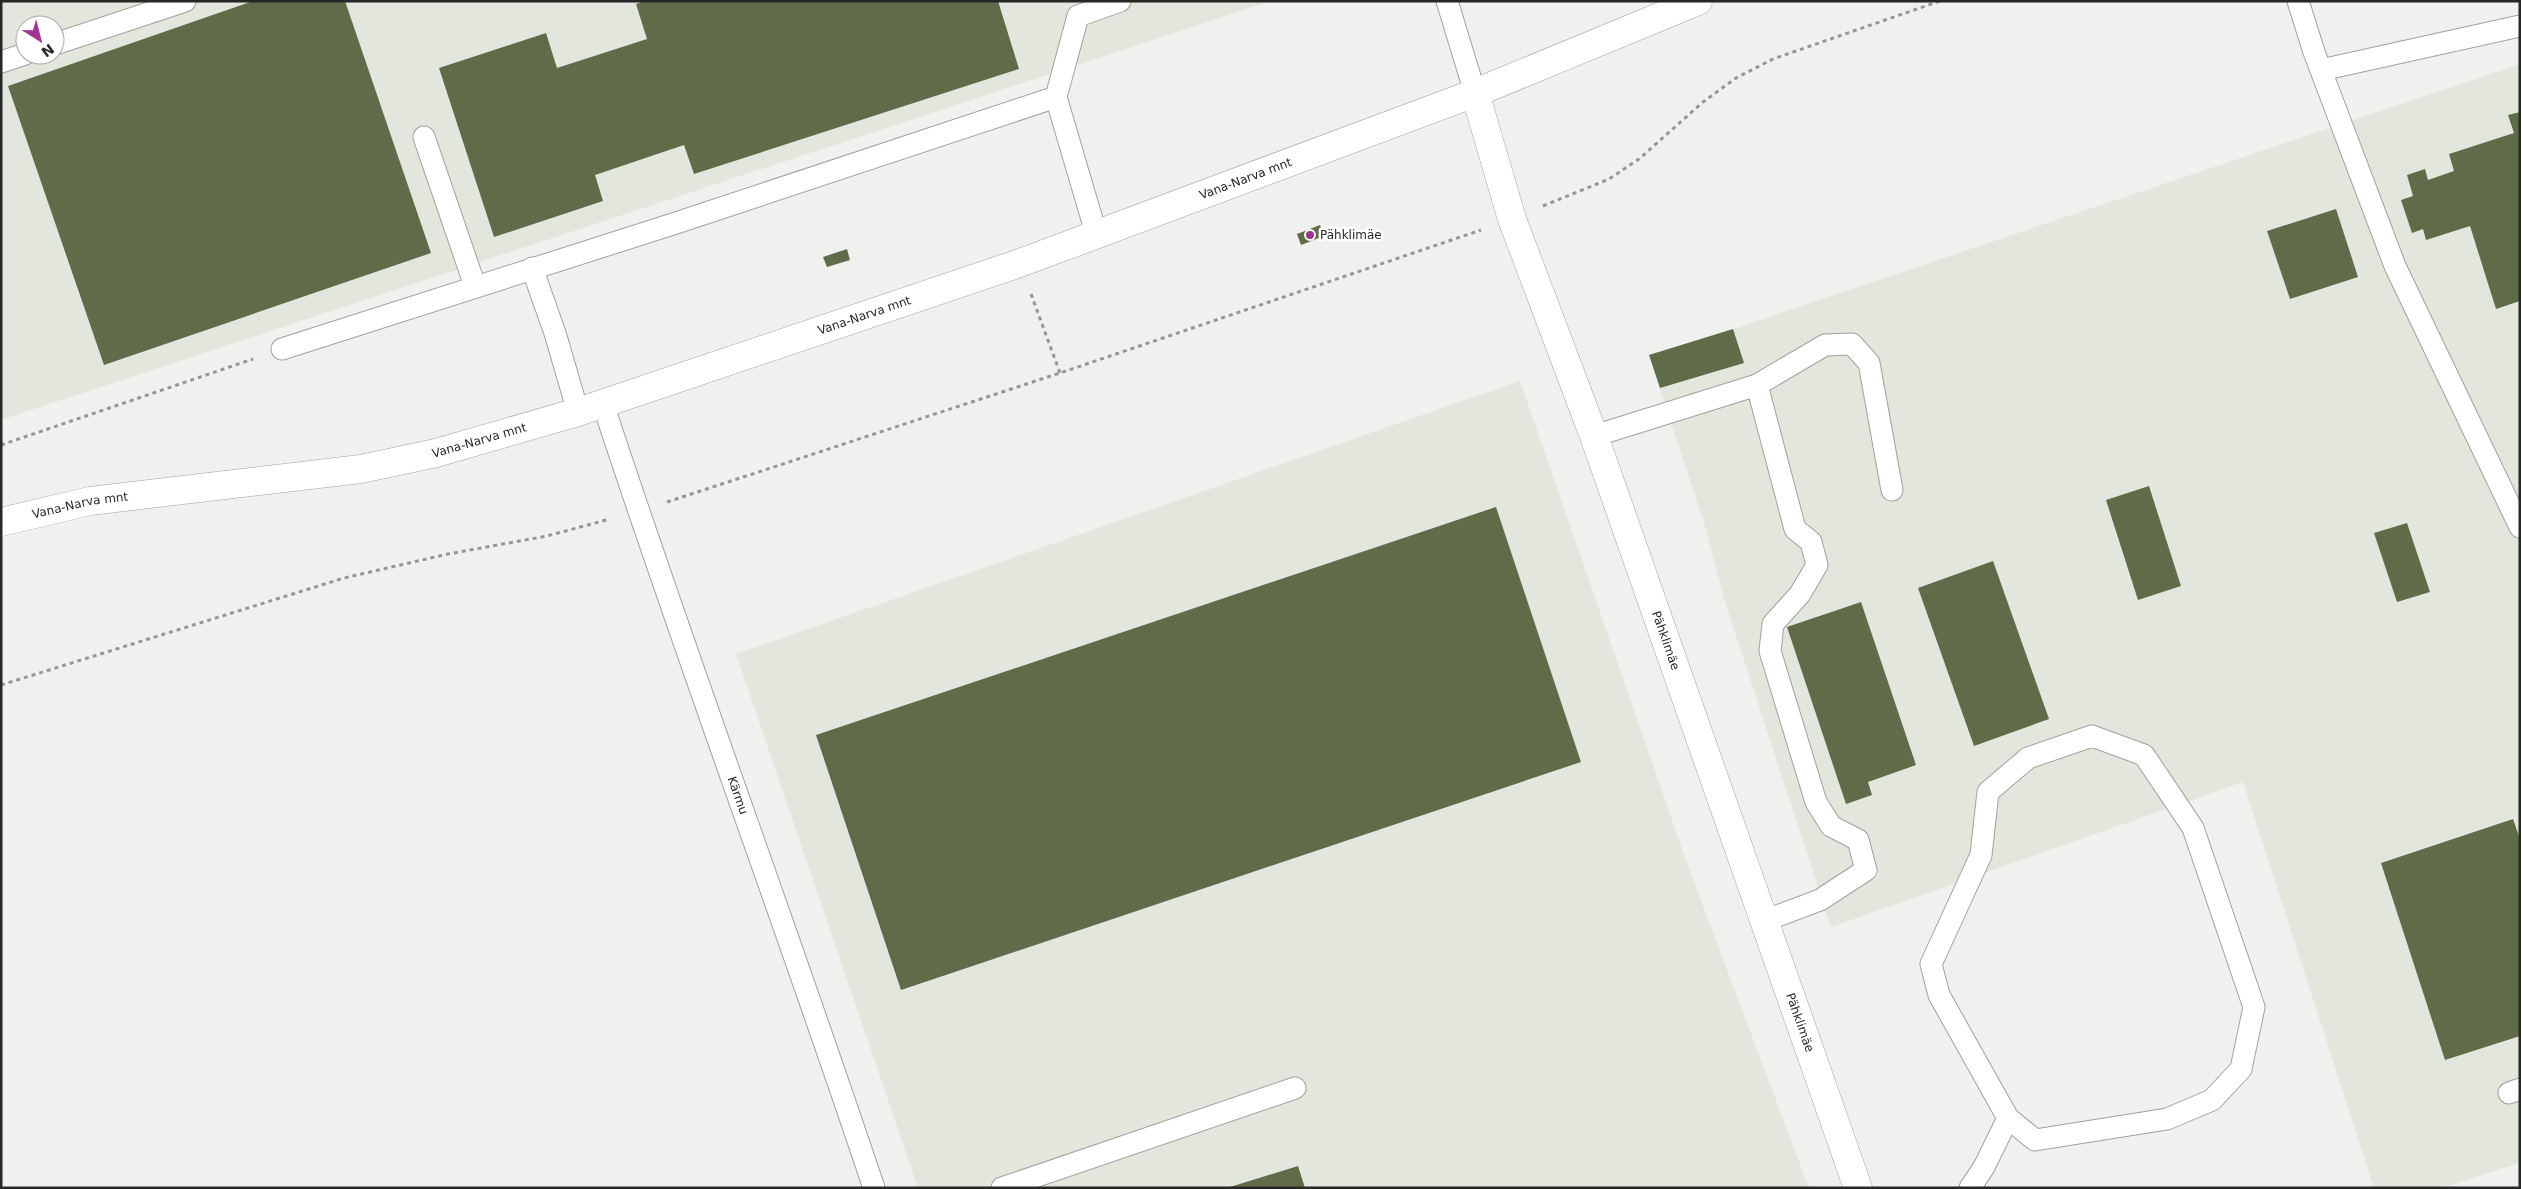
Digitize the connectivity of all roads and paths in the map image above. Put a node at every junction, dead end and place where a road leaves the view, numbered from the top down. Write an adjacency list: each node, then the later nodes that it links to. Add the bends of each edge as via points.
1 (185, 1): 8 (lane)
2 (1120, 1): 13 (lane, via 1078,16)
3 (1447, 1): 12 (lane)
4 (1698, 1): 12 (main road, Vana-Narva mnt)
5 (1940, 1): 15 (path, via 1772,59 1736,78 1703,102 1639,159 1609,179)
6 (2298, 1): 11 (lane)
7 (2520, 26): 11 (lane)
8 (65, 41)
9 (15, 57): 10 (lane)
10 (1, 62)
11 (2321, 70): 29 (lane, via 2394,266)
12 (1475, 94): 15 (main road, Pähklimäe); 16 (main road, Vana-Narva mnt)
13 (1056, 97): 16 (lane); 17 (lane)
14 (424, 137): 18 (lane)
15 (1512, 219): 21 (path); 24 (main road, Pähklimäe)
16 (1096, 233): 23 (main road, Vana-Narva mnt, via 1011,266)
17 (532, 268): 18 (lane); 23 (lane, Kärmu, via 555,333)
18 (475, 286): 20 (lane)
19 (1028, 288): 21 (path)
20 (282, 349): 25 (path)
21 (1060, 373): 27 (path)
22 (1758, 386): 24 (lane); 26 (lane, via 1825,345 1852,344 1869,363); 31 (lane, via 1795,529 1811,542 1816,565 1800,594 1774,624 1770,651 1816,802 1830,826 1858,840 1866,870 1820,900)
23 (590, 408): 27 (lane, Kärmu); 28 (main road, Vana-Narva mnt, via 436,453 361,469 90,501)
24 (1594, 436): 31 (main road, Pähklimäe)
25 (1, 445)
26 (1892, 490)
27 (638, 512): 30 (path, via 547,536 344,578); 34 (lane, Kärmu, via 816,1014)
28 (1, 522)
29 (2520, 527)
30 (1, 685)
31 (1764, 921): 36 (main road, Pähklimäe)
32 (1296, 1088): 35 (lane)
33 (2008, 1118): 33 (lane, via 2035,1140 2167,1119 2212,1100 2241,1069 2254,1007 2193,828 2144,755 2092,736 2028,758 1988,792 1981,855 1931,964 1939,995); 37 (lane)
34 (874, 1188)
35 (1002, 1188)
36 (1858, 1188)
37 (1970, 1188)

